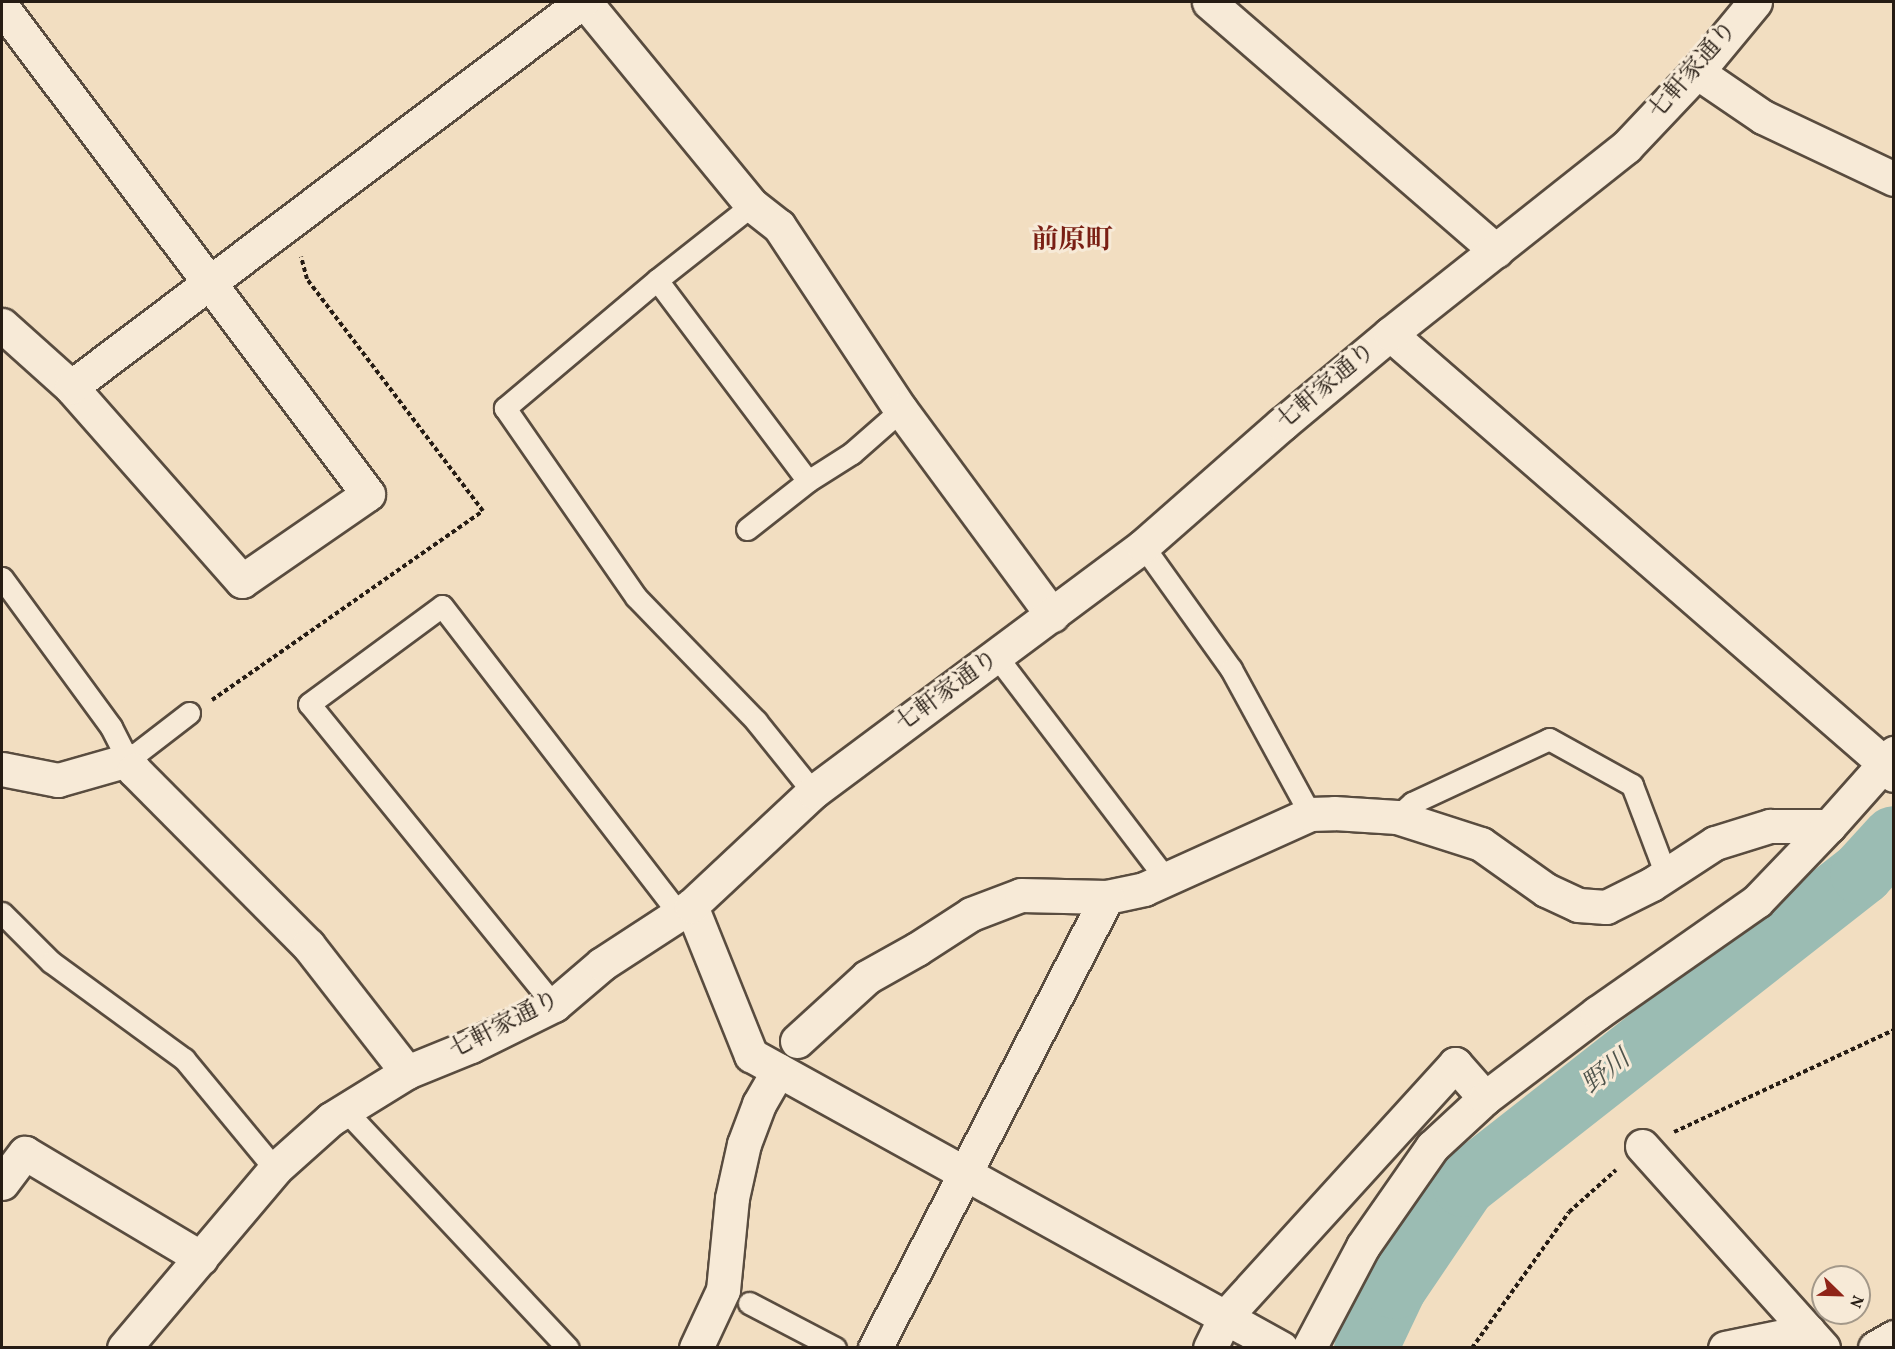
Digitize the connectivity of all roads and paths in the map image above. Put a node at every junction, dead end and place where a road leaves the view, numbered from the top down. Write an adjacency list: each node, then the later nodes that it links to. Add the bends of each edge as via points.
1 (583, 2): 7 (street); 10 (street, via 299,212)
2 (1209, 2): 8 (street)
3 (1755, 2): 5 (street, 七軒家通り)
4 (2, 7): 10 (street)
5 (1697, 72): 6 (street, via 1763,117); 8 (street, 七軒家通り, via 1626,147)
6 (1893, 179)
7 (752, 204): 9 (lane); 14 (street, via 779,226)
8 (1496, 251): 12 (street, 七軒家通り)
9 (657, 280): 15 (lane); 25 (lane, via 505,408 636,597 756,721)
10 (211, 283): 13 (street); 13 (street, via 368,494 242,580)
11 (2, 325): 13 (street)
12 (1390, 334): 17 (street, 七軒家通り); 23 (street)
13 (71, 387)
14 (901, 410): 15 (lane, via 852,453); 19 (street)
15 (808, 481): 16 (lane)
16 (747, 529)
17 (1143, 546): 19 (street, 七軒家通り); 26 (lane, via 1231,669)
18 (2, 578): 22 (lane, via 111,727)
19 (1052, 615): 20 (street, 七軒家通り)
20 (997, 657): 25 (street, 七軒家通り); 30 (lane)
21 (189, 713): 22 (lane)
22 (128, 760): 24 (street, via 58,780); 37 (street, via 308,945)
23 (1890, 764): 28 (street)
24 (2, 769)
25 (813, 792): 32 (street, 七軒家通り)
26 (1310, 814): 27 (street); 30 (street)
27 (1397, 817): 29 (street, via 1481,844 1546,890 1578,905 1606,907); 29 (lane, via 1412,803 1549,739 1632,785)
28 (1829, 826): 29 (street, via 1770,826 1715,843); 38 (street, via 1757,901 1597,1013)
29 (1666, 875)
30 (1166, 879): 31 (street, via 1144,889)
31 (1107, 897): 35 (street, via 1021,895 971,914 867,977); 42 (street)
32 (685, 911): 34 (street, 七軒家通り, via 602,964); 34 (lane, via 442,606 309,704); 36 (street, via 752,1055)
33 (2, 913): 41 (lane, via 51,962 183,1059)
34 (554, 1005): 37 (street, 七軒家通り)
35 (797, 1041)
36 (779, 1070): 42 (street); 51 (street, via 759,1104 744,1144 732,1198 723,1290)
37 (407, 1072): 39 (street, 七軒家通り)
38 (1485, 1098): 46 (street, via 1455,1064); 56 (street, via 1432,1147 1363,1246)
39 (345, 1110): 41 (street, 七軒家通り); 50 (lane)
40 (1642, 1146): 48 (street)
41 (275, 1169): 44 (street, 七軒家通り)
42 (965, 1174): 46 (street); 53 (street)
43 (2, 1183): 44 (street, via 25,1153)
44 (201, 1258): 49 (street, 七軒家通り)
45 (749, 1303): 52 (lane)
46 (1225, 1317): 54 (street); 55 (street)
47 (1893, 1337): 58 (street)
48 (1815, 1339): 57 (street)
49 (124, 1347)
50 (568, 1347)
51 (696, 1347)
52 (835, 1347)
53 (875, 1347)
54 (1210, 1347)
55 (1281, 1347)
56 (1309, 1347)
57 (1725, 1347)
58 (1875, 1347)

